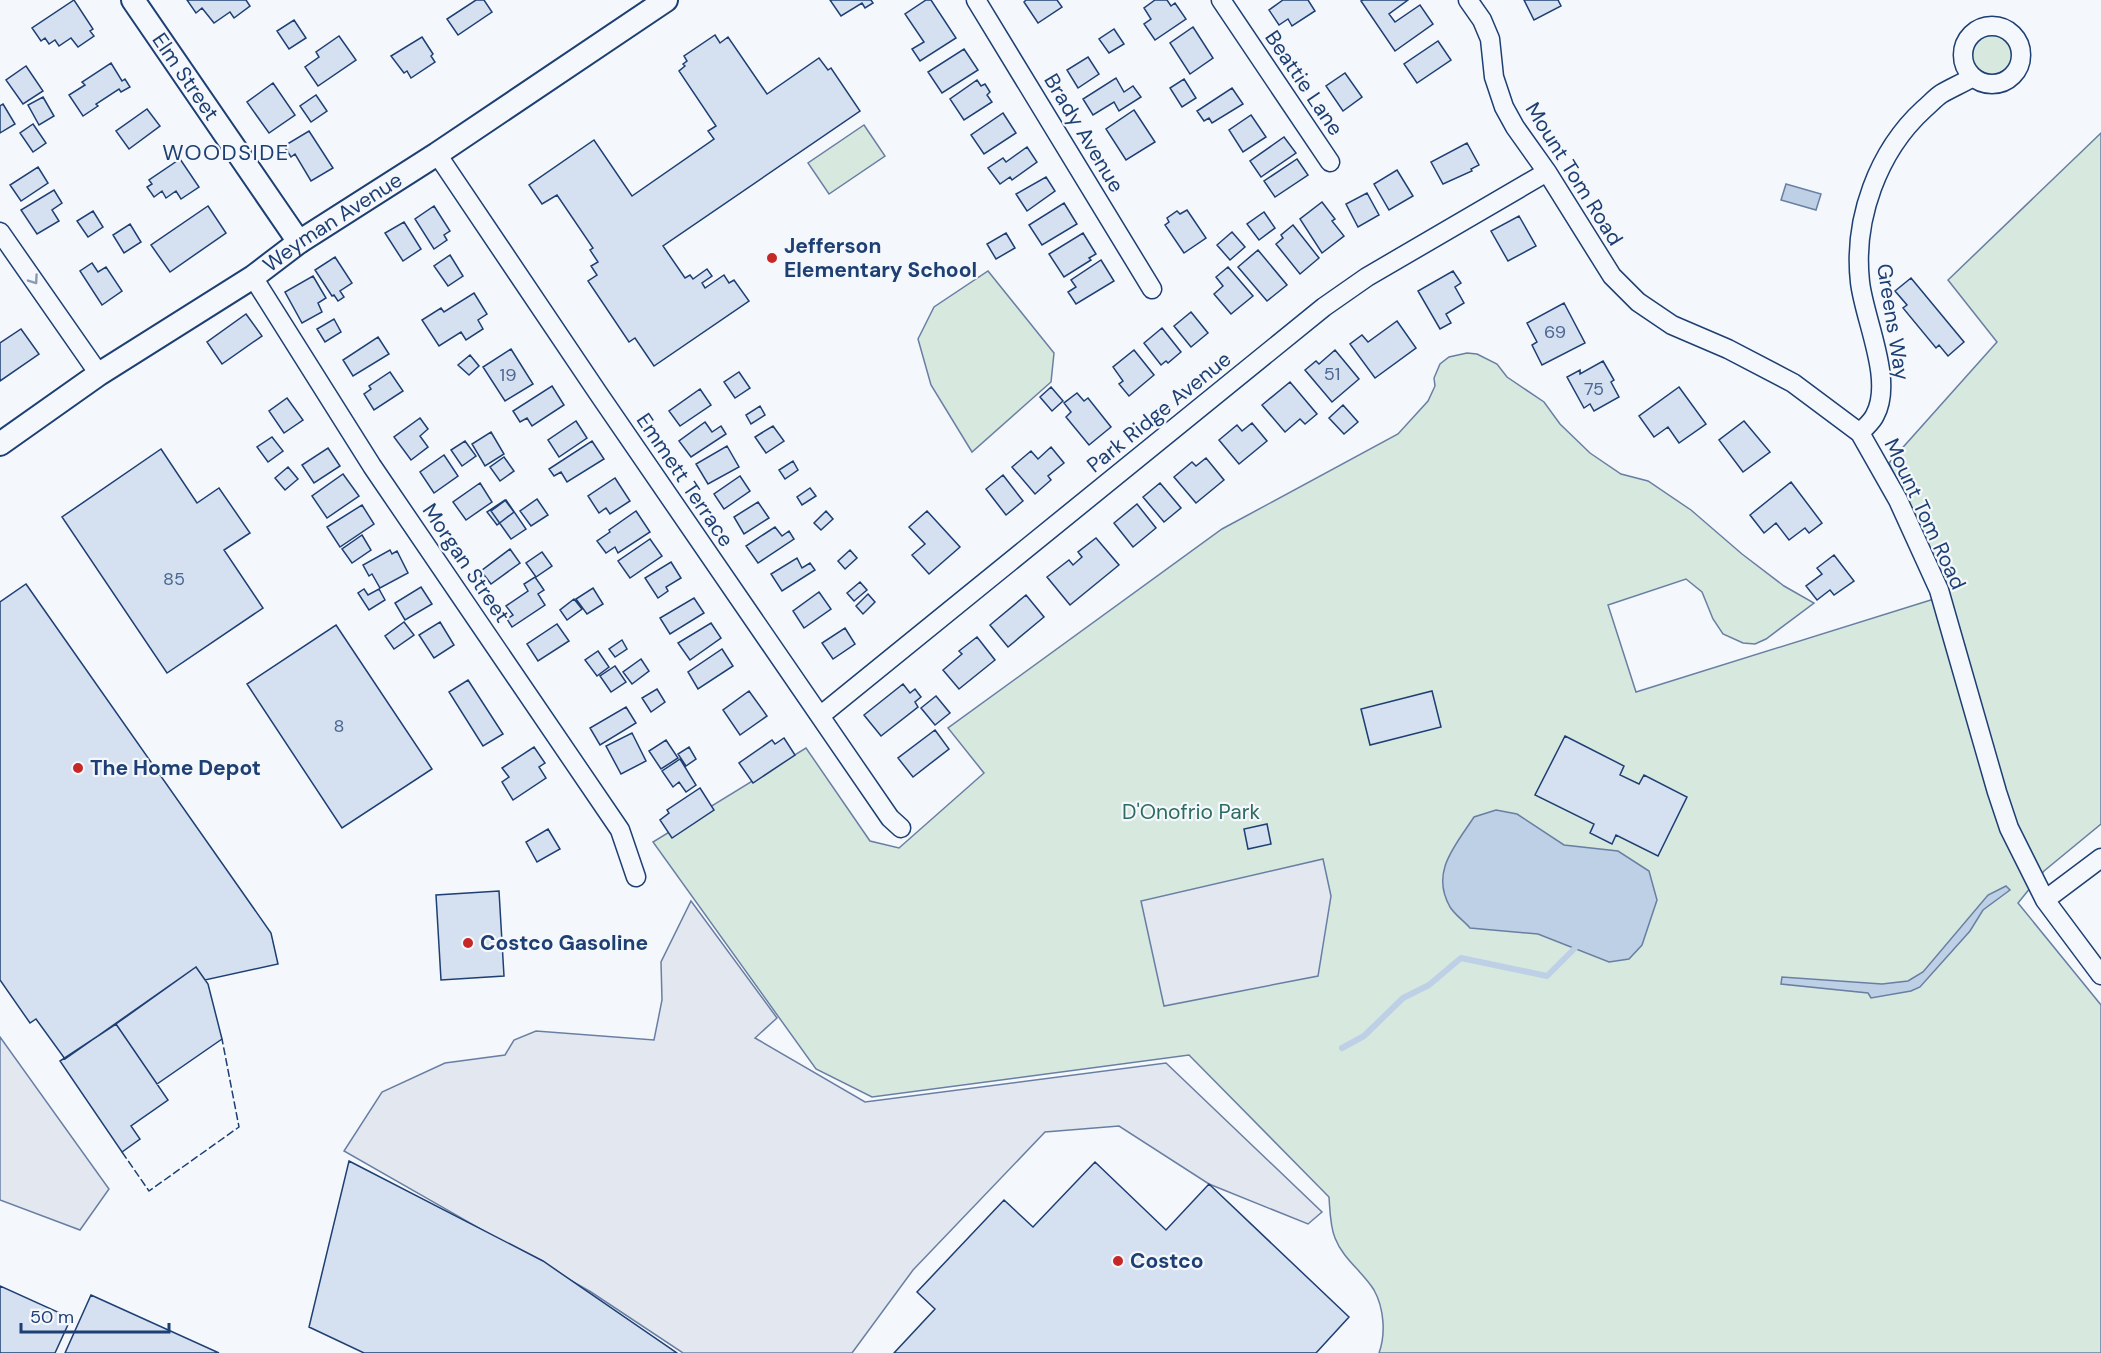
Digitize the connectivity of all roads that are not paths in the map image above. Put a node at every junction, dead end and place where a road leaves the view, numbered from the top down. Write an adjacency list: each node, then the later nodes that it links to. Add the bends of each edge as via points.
1 (132, 0): 11 (street, Elm Street)
2 (666, 0): 7 (street, Weyman Avenue)
3 (976, 0): 13 (street, Brady Avenue)
4 (1221, 0): 8 (street, Beattie Lane)
5 (1468, 0): 9 (street, Mount Tom Road, via 1490,39 1499,95 1515,127)
6 (1973, 76): 15 (street, Greens Way, via 1940,94 1911,121 1889,149 1872,187 1860,248 1860,282 1876,347 1881,395 1875,416)
7 (436, 154): 11 (street, Weyman Avenue); 17 (street, Emmett Terrace)
8 (1330, 162)
9 (1547, 172): 15 (street, Mount Tom Road, via 1612,276 1638,302 1672,325 1793,383); 17 (street, Park Ridge Avenue, via 1367,277 1324,307)
10 (0, 232): 14 (street, one-way to 14)
11 (299, 243): 12 (street, Weyman Avenue)
12 (253, 276): 14 (street, Weyman Avenue); 20 (street, Morgan Street, via 372,466 620,830)
13 (1152, 289)
14 (99, 374): 16 (street, Weyman Avenue)
15 (1860, 433): 21 (street, Mount Tom Road, via 1898,500 1939,591 2009,828)
16 (0, 444)
17 (820, 716): 18 (street, Emmett Terrace, via 890,818)
18 (901, 828)
19 (2101, 858): 21 (street)
20 (636, 876)
21 (2045, 900): 22 (street, Mount Tom Road)
22 (2101, 975)

